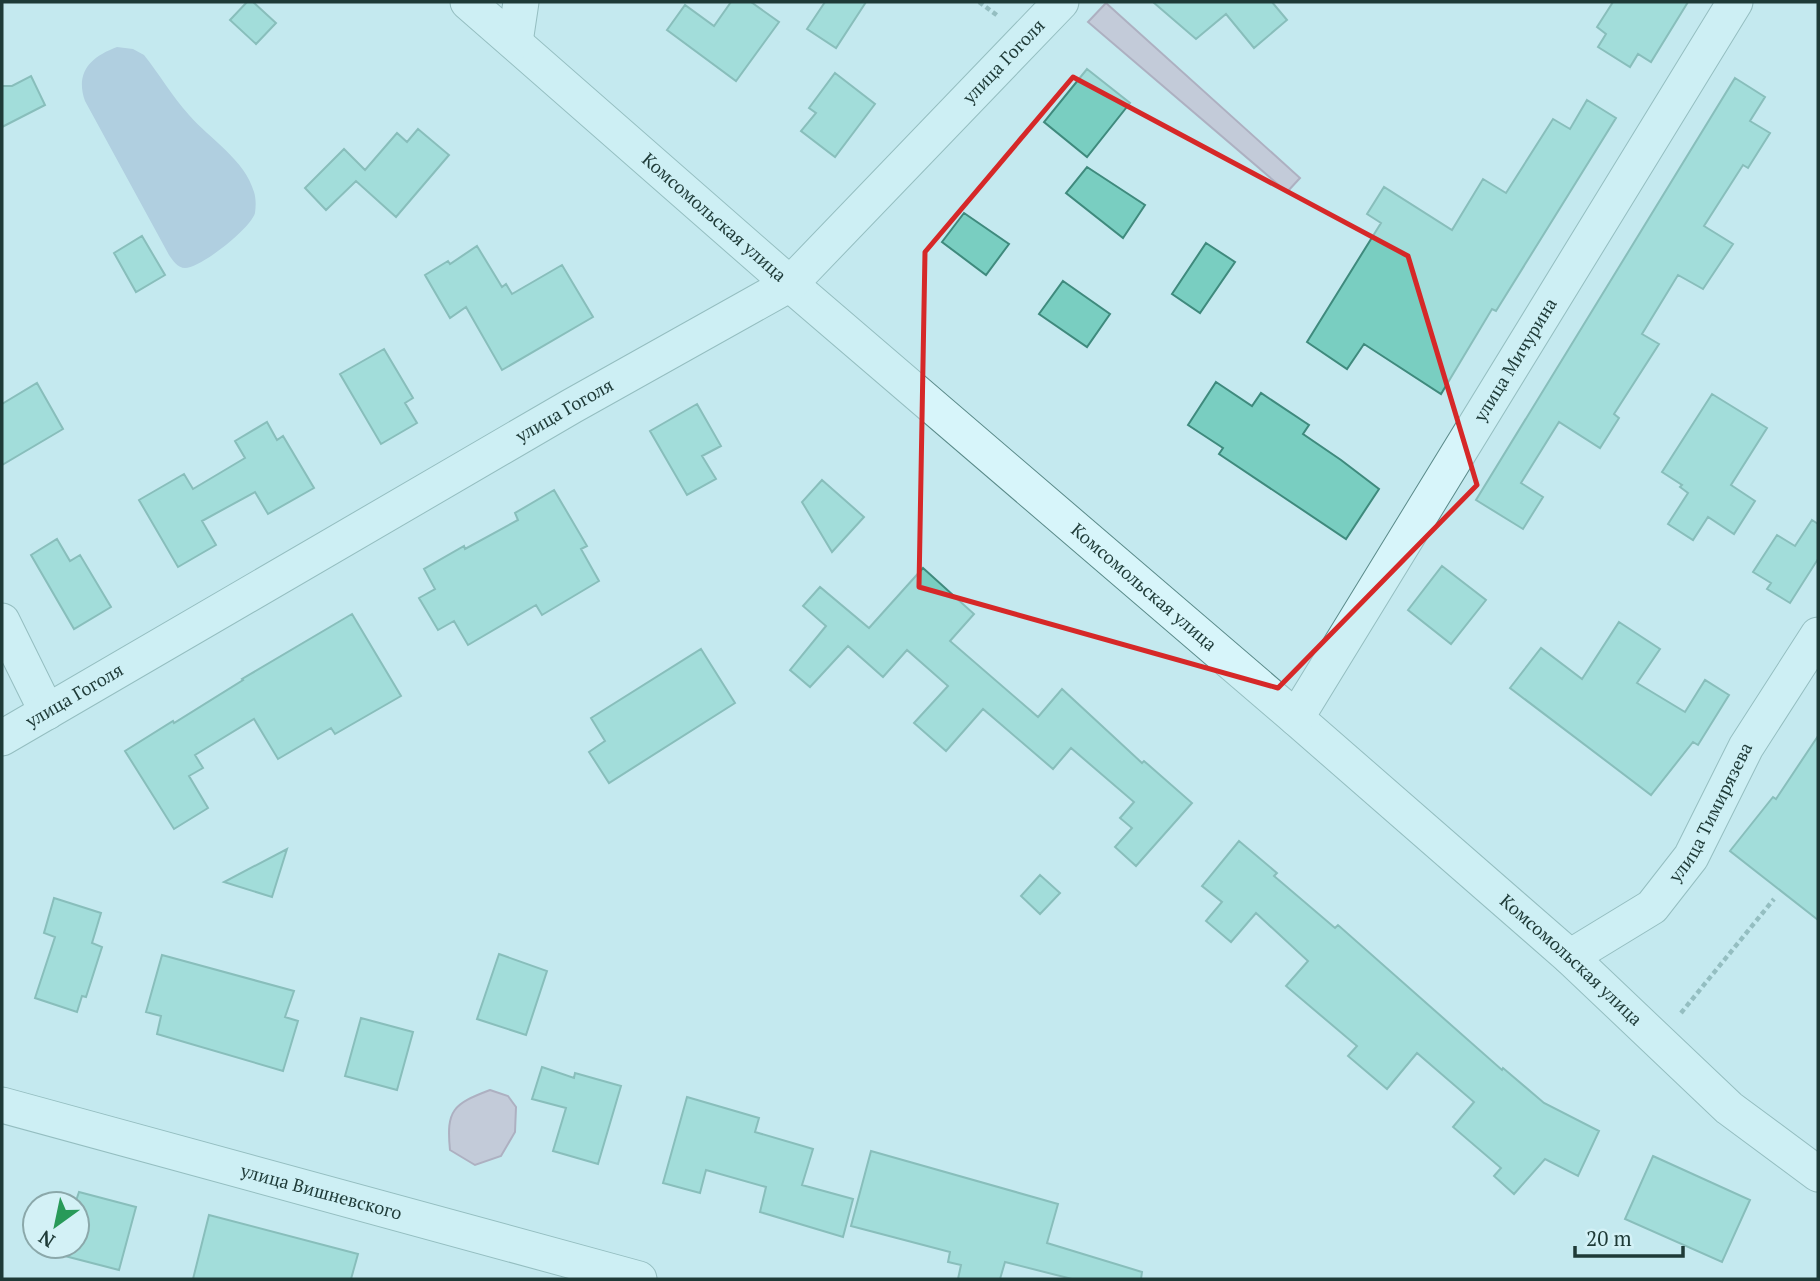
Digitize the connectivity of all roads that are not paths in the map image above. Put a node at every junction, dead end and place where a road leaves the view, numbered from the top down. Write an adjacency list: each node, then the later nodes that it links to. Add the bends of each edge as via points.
1 (468, 2): 5 (street, Комсомольская улица)
2 (521, 2): 5 (street)
3 (1061, 2): 6 (street, улица Гоголя)
4 (1735, 2): 10 (street, улица Мичурина)
5 (515, 42): 6 (street, Комсомольская улица)
6 (790, 284): 9 (street, улица Гоголя); 10 (street, Комсомольская улица)
7 (2, 621): 9 (street)
8 (1818, 635): 12 (street, улица Тимирязева, via 1746,747 1691,857 1652,907)
9 (47, 712): 11 (street, улица Гоголя)
10 (1296, 718): 12 (street, Комсомольская улица)
11 (2, 738)
12 (1570, 957): 14 (street, Комсомольская улица, via 1728,1108)
13 (2, 1105): 15 (street, улица Вишневского)
14 (1818, 1174)
15 (639, 1279)

